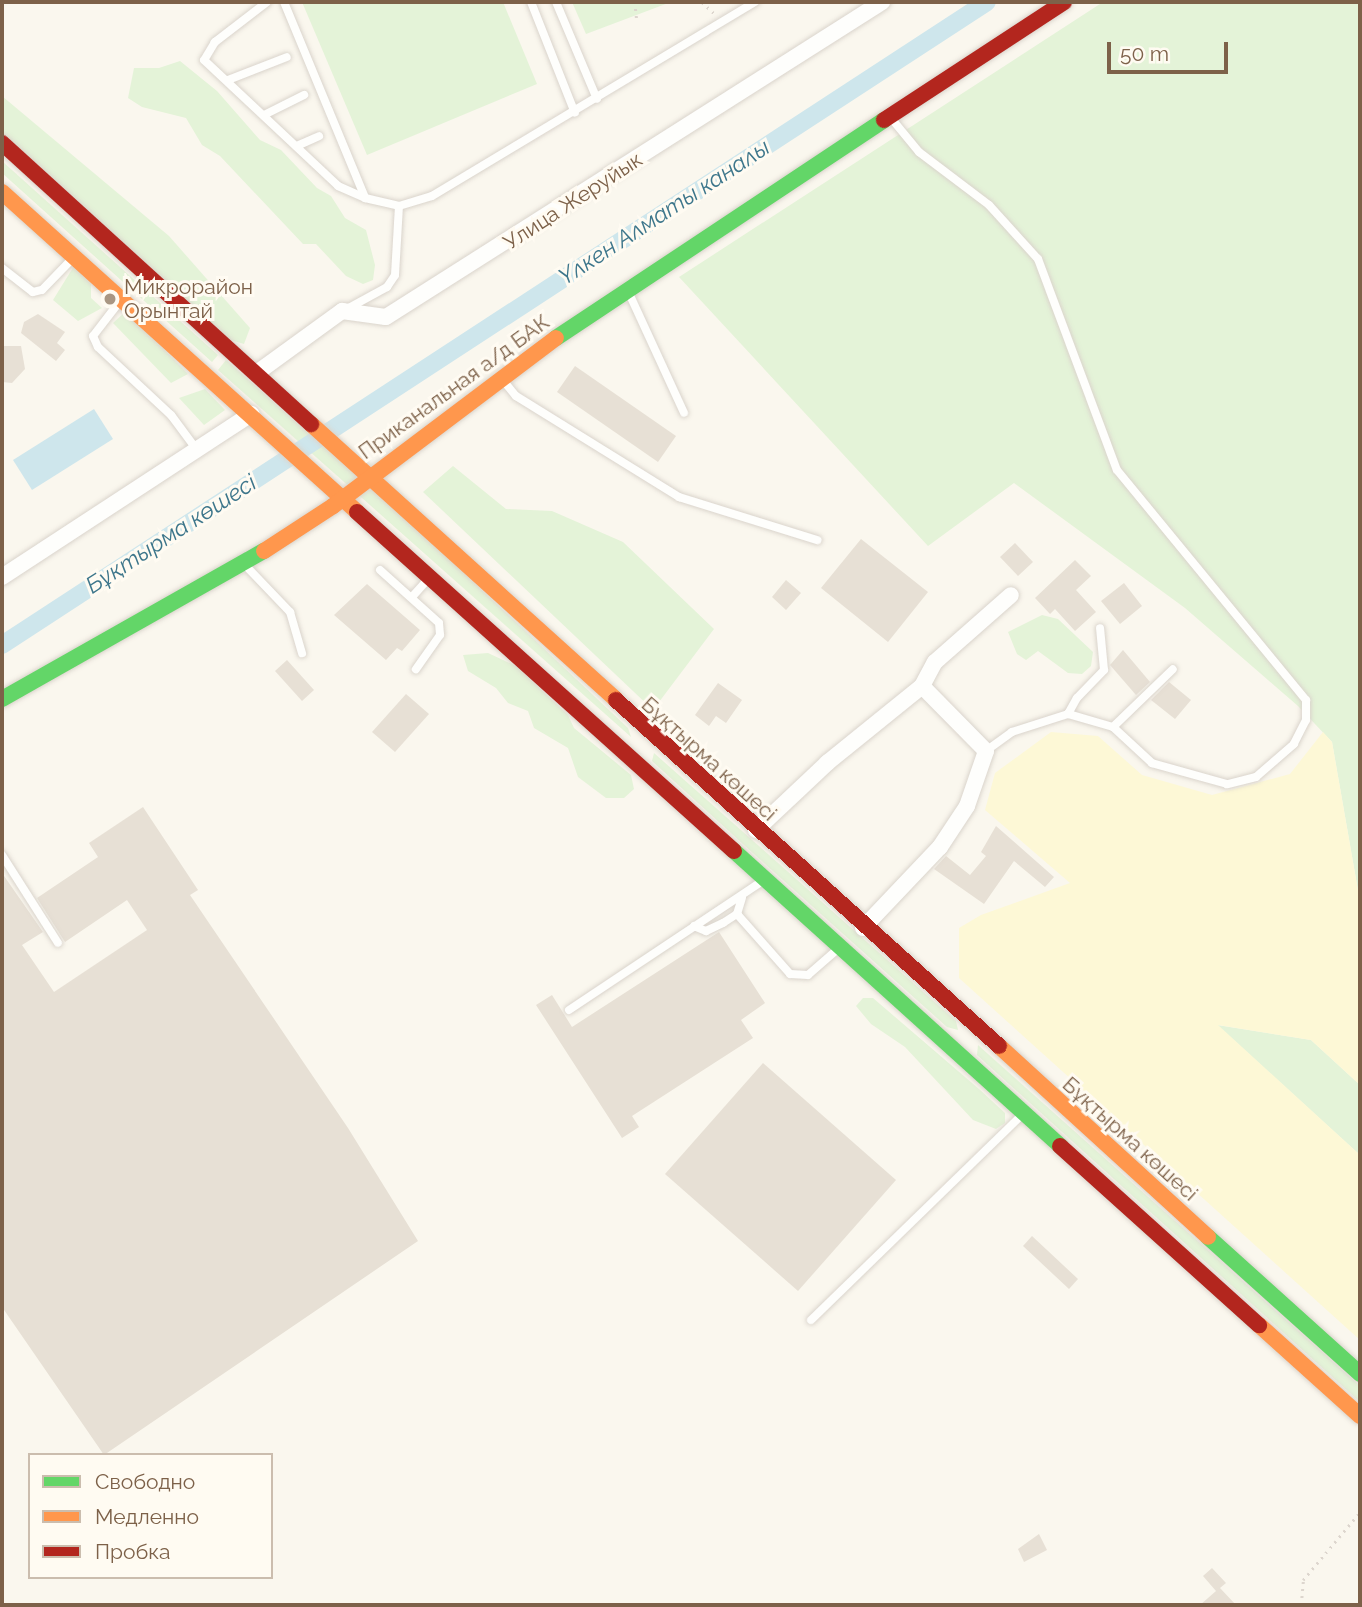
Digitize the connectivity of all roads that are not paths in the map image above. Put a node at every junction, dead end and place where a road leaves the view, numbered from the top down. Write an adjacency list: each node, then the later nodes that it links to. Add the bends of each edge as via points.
1 (267, 2): 9 (lane, via 236,23 204,55)
2 (284, 2): 19 (lane)
3 (531, 2): 12 (lane)
4 (556, 2): 11 (lane)
5 (755, 2): 11 (lane)
6 (882, 2): 25 (street, Улица Жеруйык, via 386,317)
7 (1064, 2): 14 (main road, Приканальная а/д БАК)
8 (287, 58): 9 (lane)
9 (228, 80): 13 (lane)
10 (304, 95): 13 (lane)
11 (597, 99): 12 (lane)
12 (575, 113): 20 (lane, via 432,196)
13 (264, 115): 17 (lane)
14 (890, 116): 23 (main road, Приканальная а/д БАК); 47 (lane, via 919,152 989,205 1038,259 1117,470 1306,700 1306,720 1294,744 1256,777 1227,784 1152,763)
15 (319, 136): 17 (lane)
16 (2, 143): 26 (main road, Бұқтырма көшесі)
17 (299, 145): 19 (lane, via 338,186)
18 (2, 192): 21 (main road)
19 (365, 198): 20 (lane)
20 (398, 206): 25 (lane, via 395,275 387,287)
21 (74, 257): 22 (lane, via 42,290 33,292); 24 (main road)
22 (2, 268)
23 (627, 288): 27 (main road, Приканальная а/д БАК); 28 (lane)
24 (122, 298): 29 (main road); 30 (lane, via 97,327 93,336 98,347 171,415)
25 (342, 311): 26 (street)
26 (258, 372): 31 (main road, Бұқтырма көшесі)
27 (500, 377): 31 (main road, Приканальная а/д БАК); 33 (lane, via 516,396 679,497)
28 (684, 413)
29 (257, 419): 30 (street); 32 (main road)
30 (197, 450): 36 (street)
31 (368, 476): 32 (main road, Приканальная а/д БАК); 48 (main road, Бұқтырма көшесі)
32 (341, 500): 34 (main road, Приканальная а/д БАК); 37 (main road)
33 (817, 540)
34 (244, 564): 41 (lane, via 290,612); 45 (main road, Приканальная а/д БАК)
35 (380, 570): 39 (lane)
36 (2, 577)
37 (430, 577): 39 (lane); 50 (main road)
38 (1011, 595): 44 (street, via 935,662)
39 (412, 597): 42 (lane, via 434,616 440,629)
40 (1100, 628): 46 (lane, via 1104,670)
41 (302, 653)
42 (416, 669)
43 (1173, 669): 47 (lane)
44 (922, 686): 49 (street); 51 (street, via 827,763)
45 (2, 699)
46 (1068, 714): 47 (lane); 49 (lane, via 1012,732)
47 (1113, 727)
48 (653, 738): 50 (main road); 51 (main road, Бұқтырма көшесі)
49 (986, 751): 57 (street, via 967,806 940,847)
50 (633, 760): 53 (main road)
51 (756, 830): 57 (main road, Бұқтырма көшесі)
52 (2, 855): 58 (lane)
53 (765, 879): 54 (lane); 59 (main road)
54 (742, 898): 55 (lane); 56 (lane)
55 (737, 914): 56 (lane, via 706,931); 59 (lane, via 790,974 808,975)
56 (694, 926): 60 (lane)
57 (863, 928): 61 (main road, Бұқтырма көшесі)
58 (58, 943)
59 (840, 947): 62 (main road)
60 (569, 1010)
61 (975, 1029): 62 (main road); 65 (main road, Бұқтырма көшесі)
62 (954, 1049): 63 (main road)
63 (1024, 1113): 64 (lane); 66 (main road)
64 (811, 1320)
65 (1360, 1374)
66 (1360, 1416)

